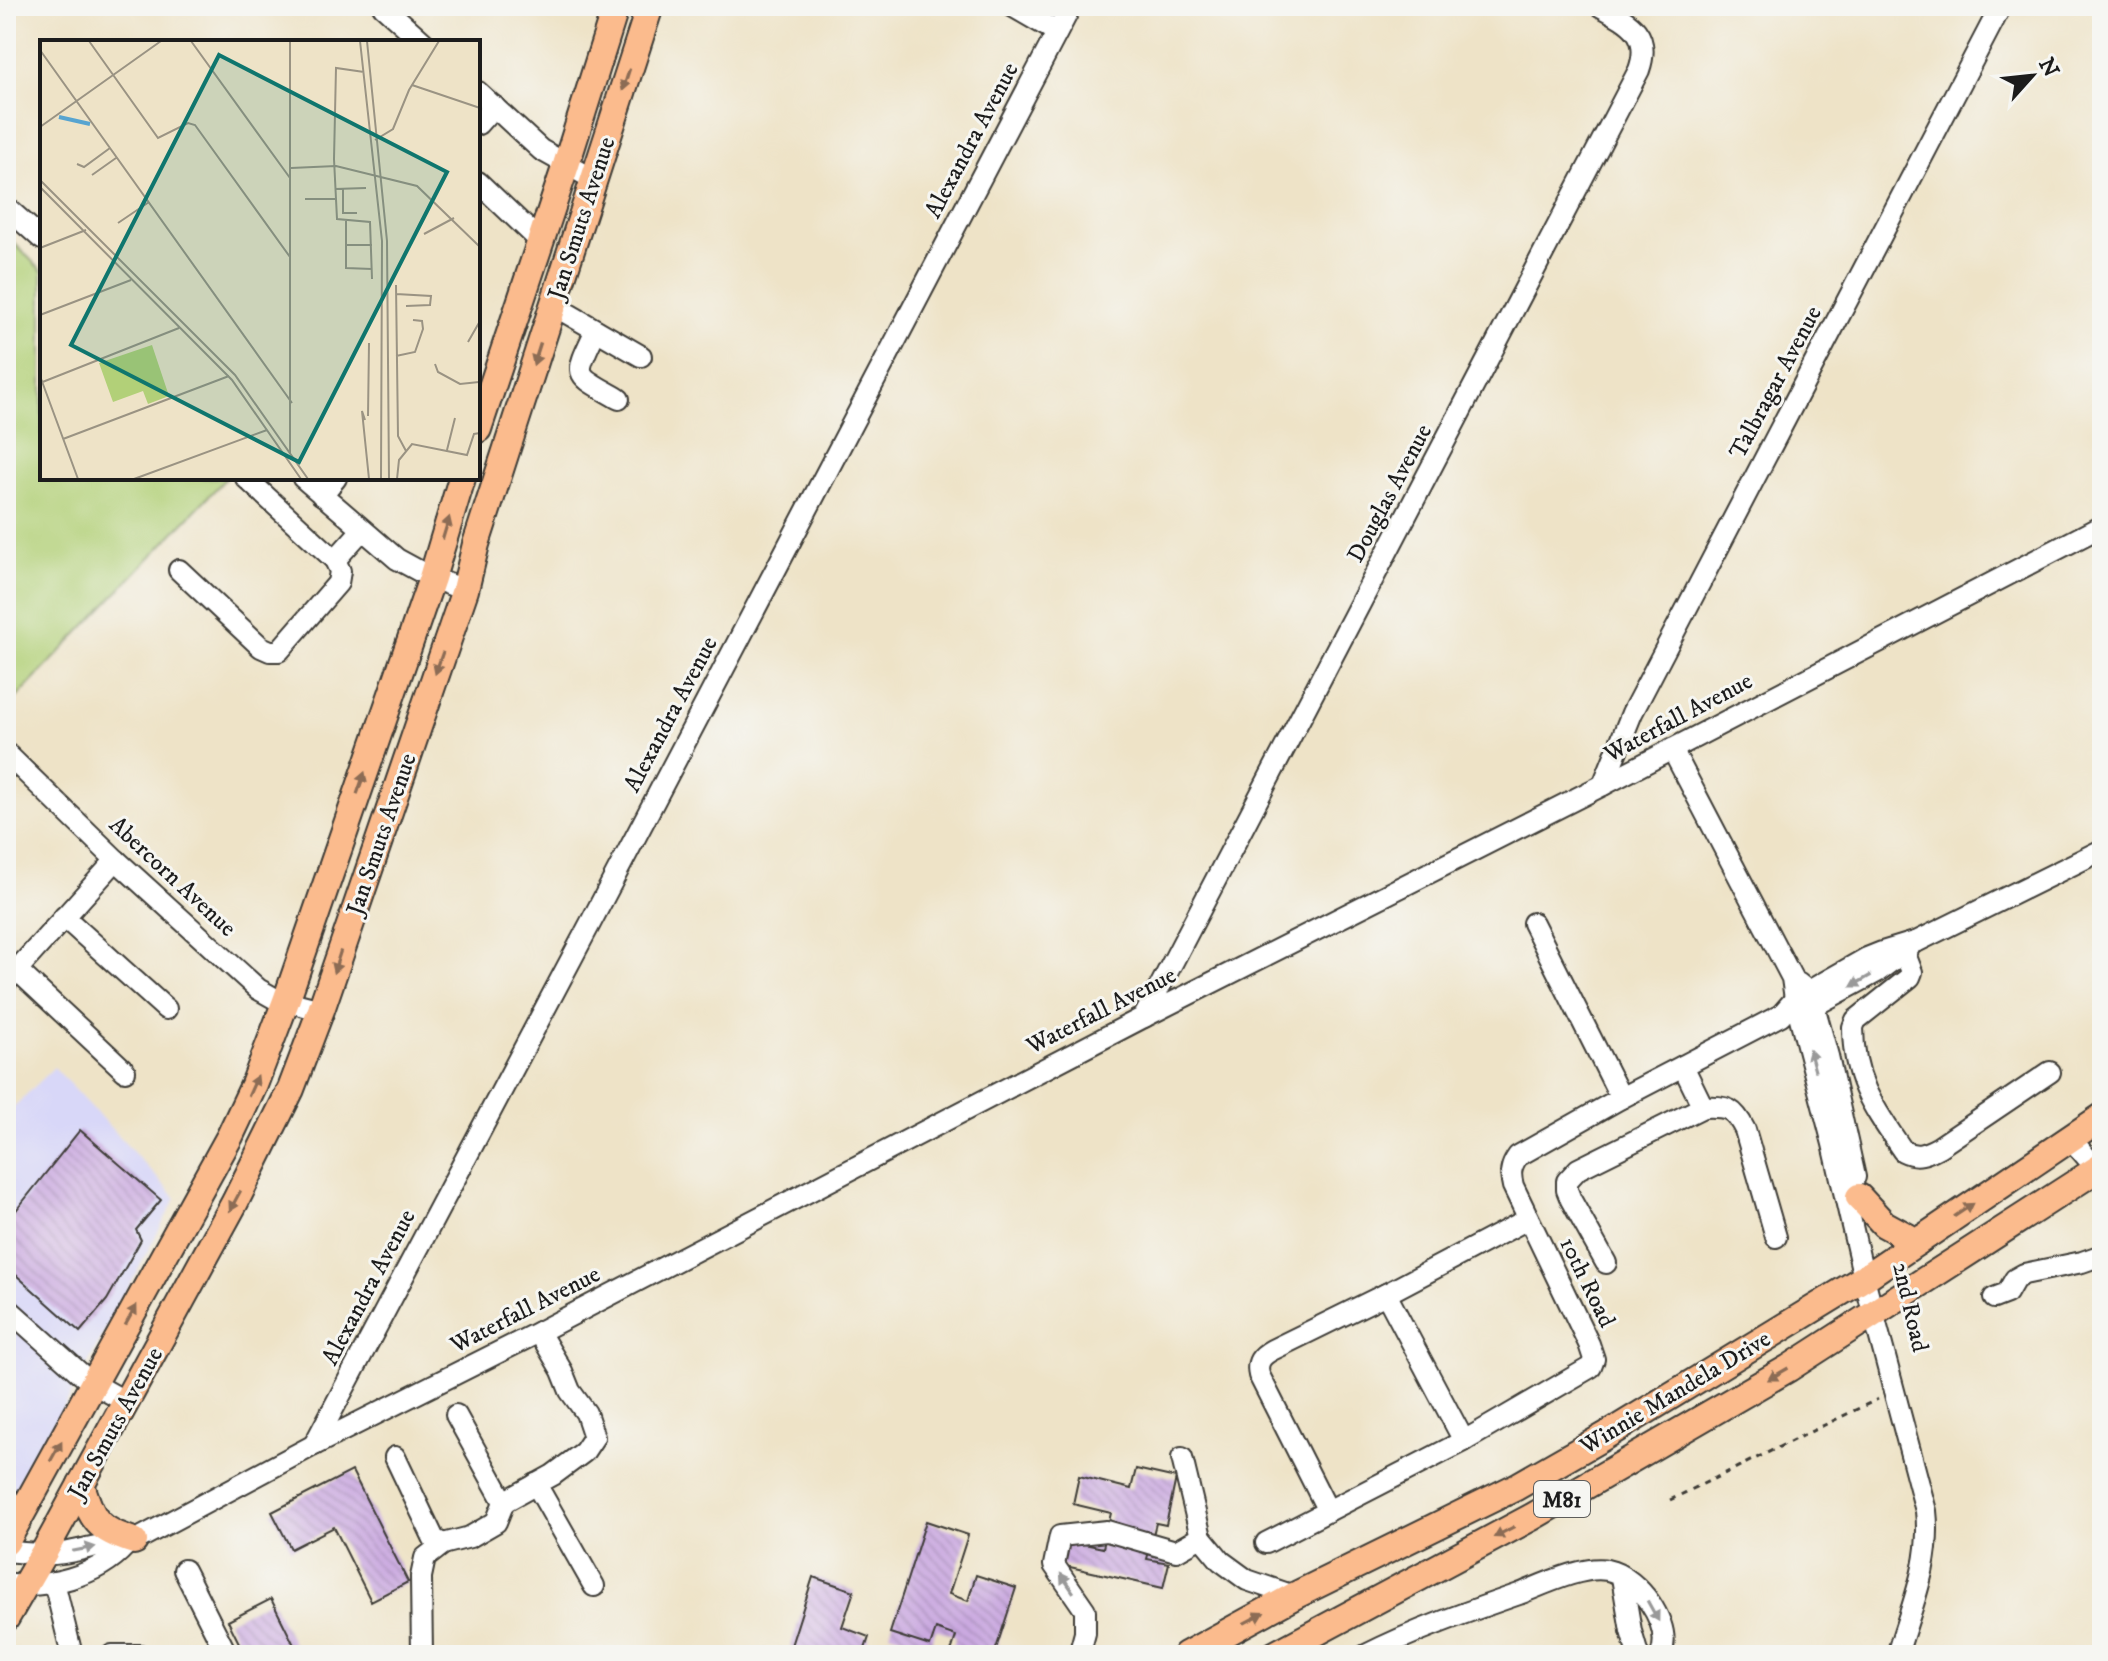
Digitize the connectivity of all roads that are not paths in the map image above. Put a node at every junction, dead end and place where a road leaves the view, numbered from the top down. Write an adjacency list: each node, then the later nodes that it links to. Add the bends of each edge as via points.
1 (383, 6): 9 (street)
2 (616, 6): 13 (main road, Jan Smuts Avenue)
3 (650, 6): 14 (main road, Jan Smuts Avenue, one-way to 14)
4 (1012, 6): 8 (street)
5 (1071, 6): 8 (street, Alexandra Avenue)
6 (1600, 6): 48 (street, Douglas Avenue, via 1641,37 1644,54 1639,70)
7 (2001, 6): 37 (street, Talbragar Avenue, via 1632,713)
8 (1057, 32): 73 (street, Alexandra Avenue)
9 (421, 40)
10 (480, 94): 11 (street)
11 (494, 106): 12 (street); 13 (street, via 541,150)
12 (480, 122)
13 (566, 165): 14 (street); 18 (main road, Jan Smuts Avenue)
14 (593, 179): 19 (main road, Jan Smuts Avenue)
15 (480, 184): 18 (street)
16 (6, 207): 17 (street)
17 (40, 237)
18 (540, 241): 23 (main road, Jan Smuts Avenue)
19 (553, 305): 20 (street); 34 (main road, Jan Smuts Avenue, one-way to 34)
20 (596, 330): 21 (street); 22 (street, via 580,372)
21 (641, 356)
22 (619, 399)
23 (480, 423)
24 (248, 480): 31 (street)
25 (305, 480): 28 (street)
26 (334, 480): 28 (street)
27 (461, 480): 33 (main road, Jan Smuts Avenue, one-way to 27)
28 (322, 495): 30 (street)
29 (2102, 526): 35 (street, Waterfall Avenue)
30 (362, 530): 31 (street); 33 (street, via 397,559)
31 (335, 560): 32 (street, via 338,583 279,651 261,647)
32 (179, 570)
33 (432, 578): 34 (street); 45 (main road, Jan Smuts Avenue, one-way to 33)
34 (465, 590): 47 (main road, Jan Smuts Avenue, one-way to 47)
35 (1672, 749): 37 (street, Waterfall Avenue); 44 (street, 2nd Road)
36 (6, 753): 39 (street, Abercorn Avenue)
37 (1603, 785): 48 (street, Waterfall Avenue)
38 (2102, 850): 42 (street, 10th Road)
39 (116, 860): 40 (street); 45 (street, Abercorn Avenue, via 258,989)
40 (64, 917): 43 (street); 46 (street)
41 (1533, 923): 52 (street)
42 (1911, 946): 44 (street, 10th Road, via 1882,952); 51 (street, via 1910,977 1853,1027 1865,1093 1903,1151 1926,1154)
43 (11, 976): 50 (street)
44 (1798, 1000): 49 (street, 10th Road); 57 (street, 2nd Road, via 1828,1056); 63 (street, 2nd Road, one-way to 44)
45 (286, 1001): 47 (street, Abercorn Avenue); 69 (main road, Jan Smuts Avenue, one-way to 45, via 230,1136)
46 (166, 1009)
47 (321, 1010): 70 (main road, Jan Smuts Avenue, one-way to 70, via 266,1141)
48 (1144, 1017): 68 (street, Waterfall Avenue)
49 (1683, 1066): 52 (street, 10th Road); 53 (street)
50 (125, 1071)
51 (2050, 1072)
52 (1621, 1098): 58 (street, 10th Road, via 1518,1156 1510,1174)
53 (1703, 1107): 59 (street, via 1730,1109 1738,1117); 62 (street, via 1578,1169 1567,1181 1571,1200)
54 (2102, 1117): 55 (main road, Winnie Mandela Drive / M81)
55 (2070, 1138): 56 (street); 60 (main road, Winnie Mandela Drive / M81, one-way to 55)
56 (2100, 1170): 67 (main road, Winnie Mandela Drive / M81)
57 (1859, 1197): 60 (main road, via 1884,1224); 63 (street, 2nd Road)
58 (1528, 1219): 64 (street); 72 (street, 10th Road, via 1594,1359 1586,1371)
59 (1776, 1237)
60 (1917, 1242): 63 (main road, Winnie Mandela Drive / M81)
61 (2102, 1255): 65 (street, via 2024,1274 2007,1293)
62 (1606, 1263)
63 (1870, 1273): 67 (street, 2nd Road); 94 (main road, Winnie Mandela Drive / M81, via 1516,1487)
64 (1386, 1294): 72 (street); 80 (street, via 1259,1361 1259,1375)
65 (1994, 1298)
66 (6, 1307): 69 (street)
67 (1880, 1309): 103 (main road, Winnie Mandela Drive / M81, one-way to 103, via 1532,1517); 107 (street, 2nd Road, via 1894,1392 1928,1529 1918,1590); 108 (street, 2nd Road, via 1938,1531 1938,1553)
68 (539, 1332): 73 (street, Waterfall Avenue); 77 (street, via 586,1413 594,1437 584,1452)
69 (94, 1384): 70 (street); 81 (main road, Jan Smuts Avenue, one-way to 69)
70 (126, 1402): 76 (main road, Jan Smuts Avenue)
71 (456, 1415): 79 (street)
72 (1464, 1441): 80 (street, 10th Road)
73 (314, 1445): 85 (street, Waterfall Avenue)
74 (395, 1457): 86 (street, via 434,1539)
75 (1182, 1458): 82 (street)
76 (81, 1484): 85 (main road, via 90,1511 103,1528); 88 (main road, Jan Smuts Avenue)
77 (536, 1484): 79 (street); 93 (street)
78 (6, 1495): 81 (street)
79 (504, 1502): 86 (street, via 496,1522)
80 (1328, 1511): 84 (street, 10th Road)
81 (19, 1518): 83 (main road, Jan Smuts Avenue)
82 (1201, 1537): 94 (street, via 1247,1580); 101 (street, one-way to 82, via 1085,1610 1054,1565 1060,1536 1107,1531 1176,1551)
83 (6, 1542)
84 (1266, 1543)
85 (130, 1544): 88 (street, Waterfall Avenue, one-way to 85); 91 (street, Waterfall Avenue, via 95,1567)
86 (443, 1544): 100 (street, via 425,1558 421,1577)
87 (6, 1551): 88 (street, Waterfall Avenue)
88 (43, 1554): 92 (main road, Jan Smuts Avenue)
89 (184, 1570): 99 (street)
90 (1622, 1577): 104 (street, via 1608,1570 1583,1572); 105 (street); 106 (street, one-way to 106, via 1656,1614 1664,1640)
91 (54, 1582): 92 (street, Waterfall Avenue); 96 (street)
92 (15, 1584): 95 (main road, Jan Smuts Avenue)
93 (594, 1586)
94 (1294, 1596): 102 (main road, Winnie Mandela Drive / M81, one-way to 94)
95 (6, 1618)
96 (72, 1655)
97 (112, 1655): 98 (street)
98 (140, 1655)
99 (227, 1655)
100 (422, 1655)
101 (1079, 1655)
102 (1186, 1655)
103 (1274, 1655)
104 (1366, 1655)
105 (1638, 1655)
106 (1661, 1655)
107 (1897, 1655)
108 (1910, 1655)

